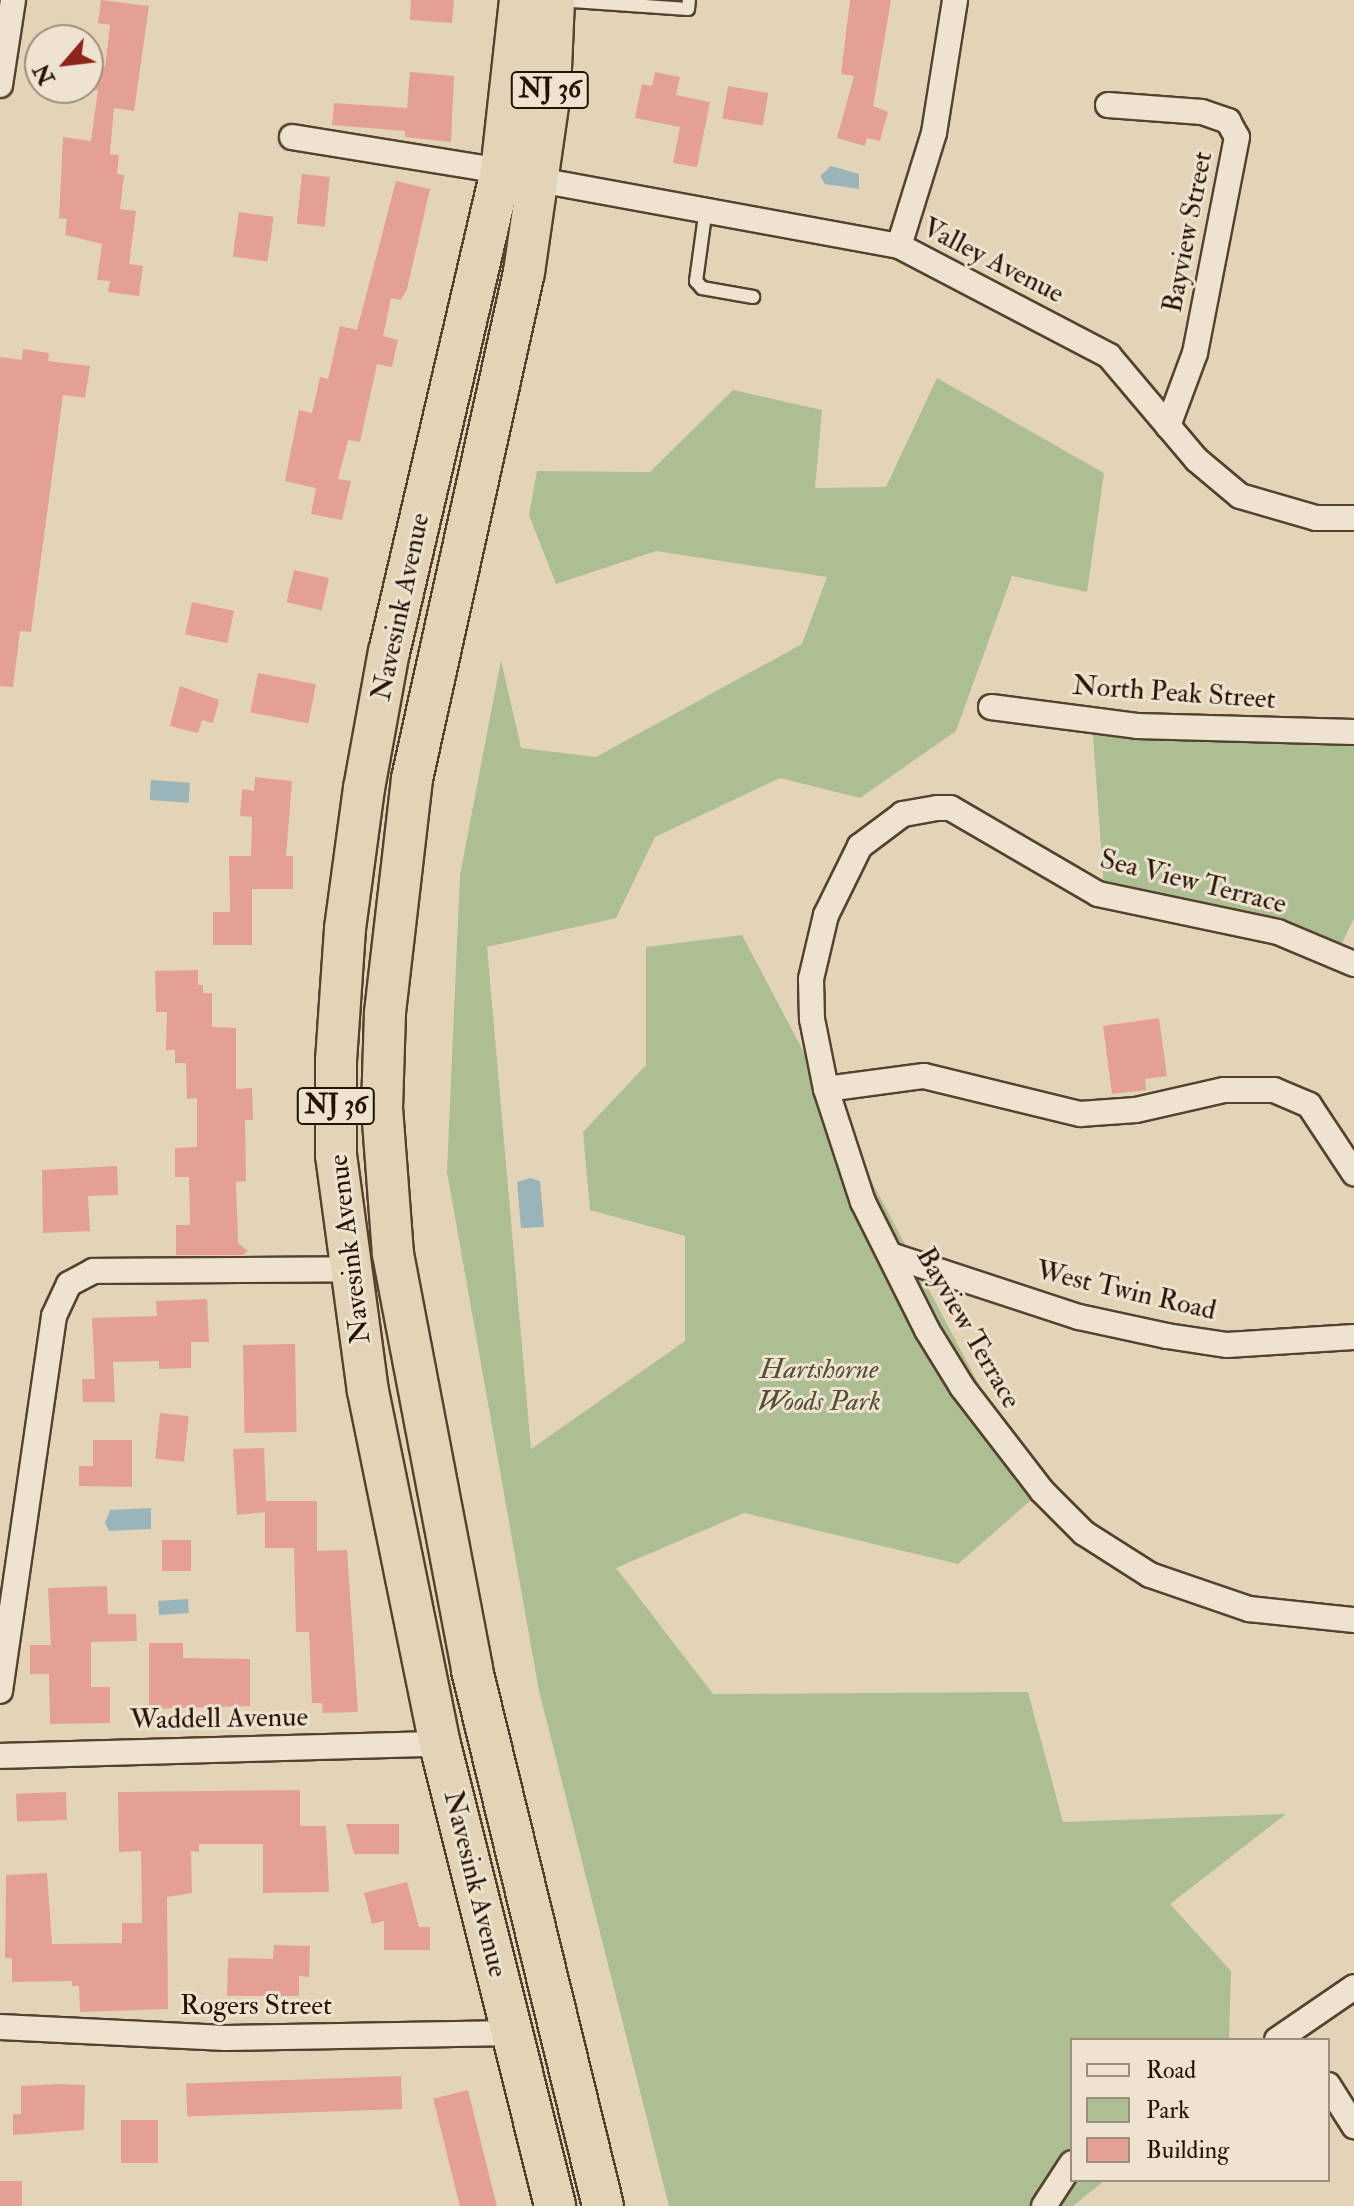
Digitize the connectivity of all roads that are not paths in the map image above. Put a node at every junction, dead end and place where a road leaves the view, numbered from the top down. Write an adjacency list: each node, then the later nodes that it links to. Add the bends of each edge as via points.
1 (13, 0): 7 (street)
2 (520, 0): 10 (highway, Navesink Avenue / NJ 36)
3 (554, 0): 6 (lane); 11 (highway, Navesink Avenue / NJ 36)
4 (689, 0): 6 (lane, via 688,9)
5 (955, 0): 13 (street, via 934,133 921,189)
6 (625, 2)
7 (0, 85)
8 (1108, 105): 15 (street, Bayview Street, via 1202,112 1228,121 1237,137 1195,353)
9 (292, 137): 10 (street)
10 (501, 171): 24 (highway, Navesink Avenue / NJ 36, via 389,651 364,788 345,929 336,1061 336,1155)
11 (539, 180): 12 (street, Valley Avenue); 38 (highway, Navesink Avenue / NJ 36, via 412,779 385,1013 383,1133 396,1270 472,1670)
12 (706, 208): 13 (street, Valley Avenue); 14 (lane, via 696,281 702,288)
13 (899, 246): 15 (street, Valley Avenue, via 1097,347)
14 (753, 297)
15 (1168, 426): 16 (street, Valley Avenue, via 1197,460 1240,496 1316,518)
16 (1354, 518)
17 (991, 707): 18 (street, North Peak Street, via 1137,726)
18 (1354, 732)
19 (856, 852): 20 (street, Sea View Terrace, via 880,827 903,814 950,808 1098,894 1278,932); 21 (street, Bayview Terrace, via 826,915 811,979 812,1019)
20 (1354, 964)
21 (826, 1089): 22 (street, via 924,1076 1080,1114 1136,1110 1224,1090 1274,1090 1309,1105); 23 (street, Bayview Terrace, via 863,1202)
22 (1354, 1173)
23 (890, 1255): 25 (street, West Twin Road, via 1079,1317 1167,1336 1227,1345); 26 (street, Bayview Terrace, via 962,1387 1042,1491 1084,1533 1150,1575 1221,1601 1284,1616)
24 (348, 1269): 27 (street, via 93,1271 69,1284 54,1316); 28 (highway, Navesink Avenue / NJ 36)
25 (1354, 1337)
26 (1354, 1620)
27 (0, 1691)
28 (440, 1744): 29 (street, Waddell Avenue); 32 (highway, Navesink Avenue / NJ 36)
29 (0, 1756)
30 (1354, 1987): 33 (street)
31 (0, 2027): 32 (street, Rogers Street, via 226,2038)
32 (512, 2033): 37 (highway, Navesink Avenue / NJ 36)
33 (1287, 2038)
34 (1330, 2088): 35 (street)
35 (1354, 2126)
36 (1070, 2166): 39 (street)
37 (555, 2206)
38 (603, 2206)
39 (1044, 2206)

